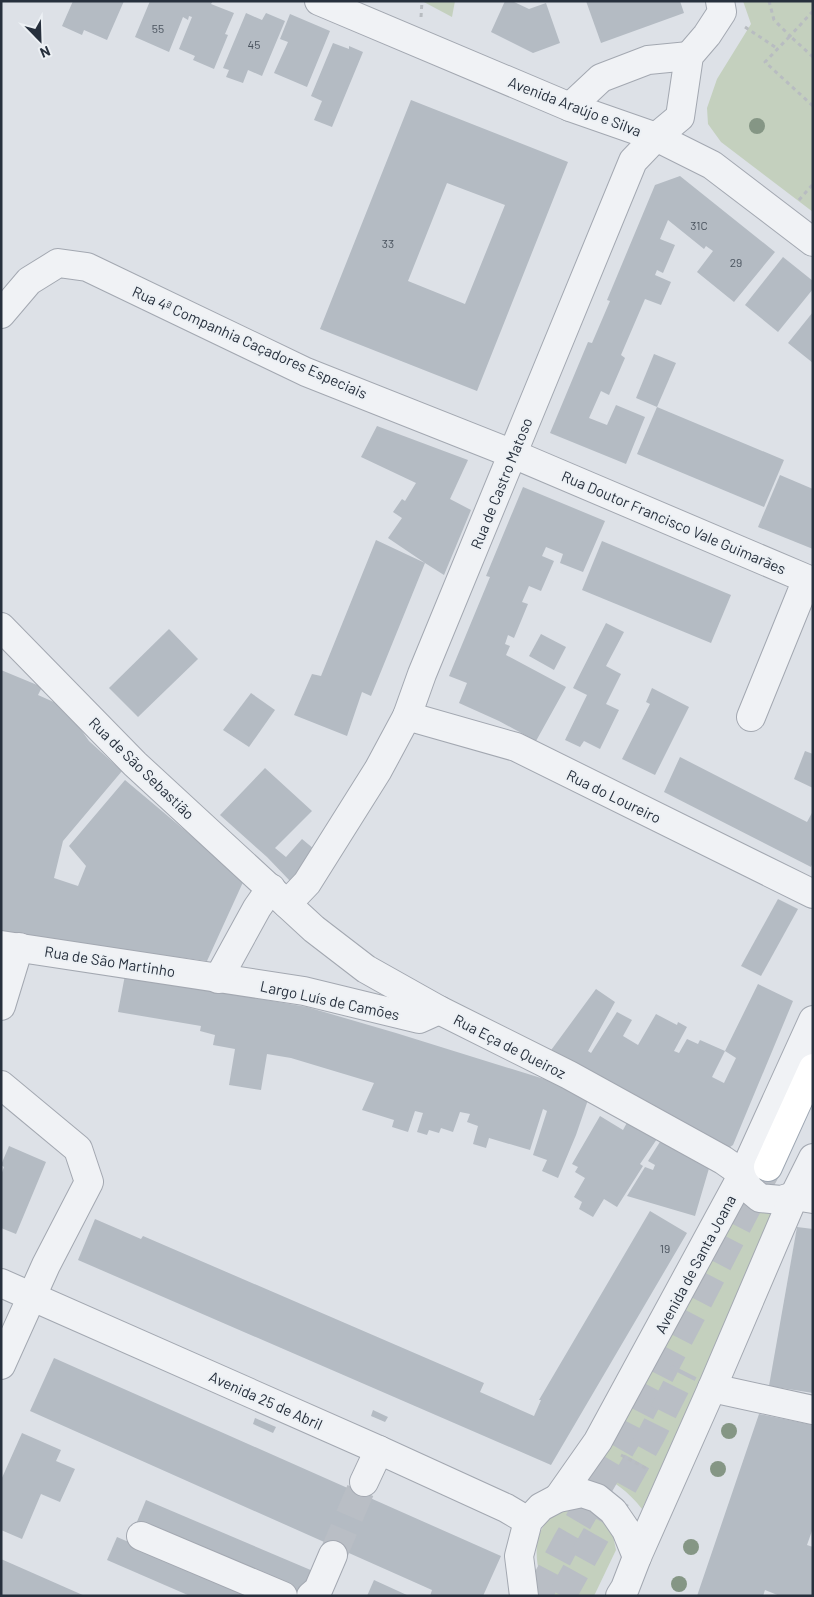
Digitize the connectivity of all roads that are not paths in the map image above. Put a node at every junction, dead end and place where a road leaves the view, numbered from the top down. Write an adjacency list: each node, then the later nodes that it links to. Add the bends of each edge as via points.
1 (319, 1): 4 (street, Avenida Araújo e Silva)
2 (721, 6): 3 (street, via 707,35)
3 (689, 56): 4 (street, via 648,60 600,78); 5 (street, Rua de Castro Matoso, via 680,117)
4 (570, 107): 5 (street, Avenida Araújo e Silva)
5 (656, 137): 6 (street, Avenida Araújo e Silva, via 712,165); 8 (street, Rua de Castro Matoso, via 634,161)
6 (813, 242)
7 (1, 314): 8 (street, Rua 4ª Companhia Caçadores Especiais, via 29,281 58,263 87,267 306,372)
8 (513, 454): 10 (street, Rua de Castro Matoso); 11 (street, Rua Doutor Francisco Vale Guimarães, via 807,579)
9 (1, 626): 13 (street, Rua de São Sebastião, via 135,764)
10 (407, 716): 12 (street, Rua do Loureiro, via 516,747); 13 (street, Rua de Castro Matoso, via 378,770 306,883)
11 (751, 717)
12 (813, 894)
13 (279, 896): 15 (street, Rua de Castro Matoso, via 257,908); 17 (street, Rua Eça de Queiroz, via 314,929 366,969)
14 (10, 946): 15 (street, Rua de São Martinho); 16 (street)
15 (218, 978): 17 (street, Largo Luís de Camões, via 304,991 419,1020)
16 (1, 1006)
17 (439, 1010): 23 (street, Rua Eça de Queiroz, via 569,1075 724,1160)
18 (813, 1020): 23 (street, Avenida de Santa Joana)
19 (813, 1068): 23 (main road, Avenida de Santa Joana)
20 (1, 1085): 25 (street, via 78,1150 89,1182)
21 (813, 1109): 23 (main road, Avenida de Santa Joana)
22 (813, 1158): 23 (street, Avenida de Santa Joana)
23 (780, 1182): 27 (street, Avenida de Santa Joana); 31 (street, Avenida de Santa Joana)
24 (1, 1283): 25 (street, Avenida 25 de Abril)
25 (32, 1296): 26 (street); 29 (street, Avenida 25 de Abril)
26 (1, 1365)
27 (712, 1388): 28 (street); 35 (street, Avenida de Santa Joana)
28 (813, 1410)
29 (379, 1450): 30 (street); 32 (street, Avenida 25 de Abril)
30 (364, 1482)
31 (558, 1498): 32 (street, via 541,1507); 35 (street, via 582,1493 597,1498 613,1511 626,1530)
32 (528, 1521): 36 (street, via 519,1556)
33 (141, 1536): 38 (street)
34 (333, 1555): 39 (street, via 318,1590)
35 (637, 1557): 37 (street, Avenida de Santa Joana)
36 (520, 1593)
37 (624, 1593)
38 (284, 1596)
39 (310, 1596)

